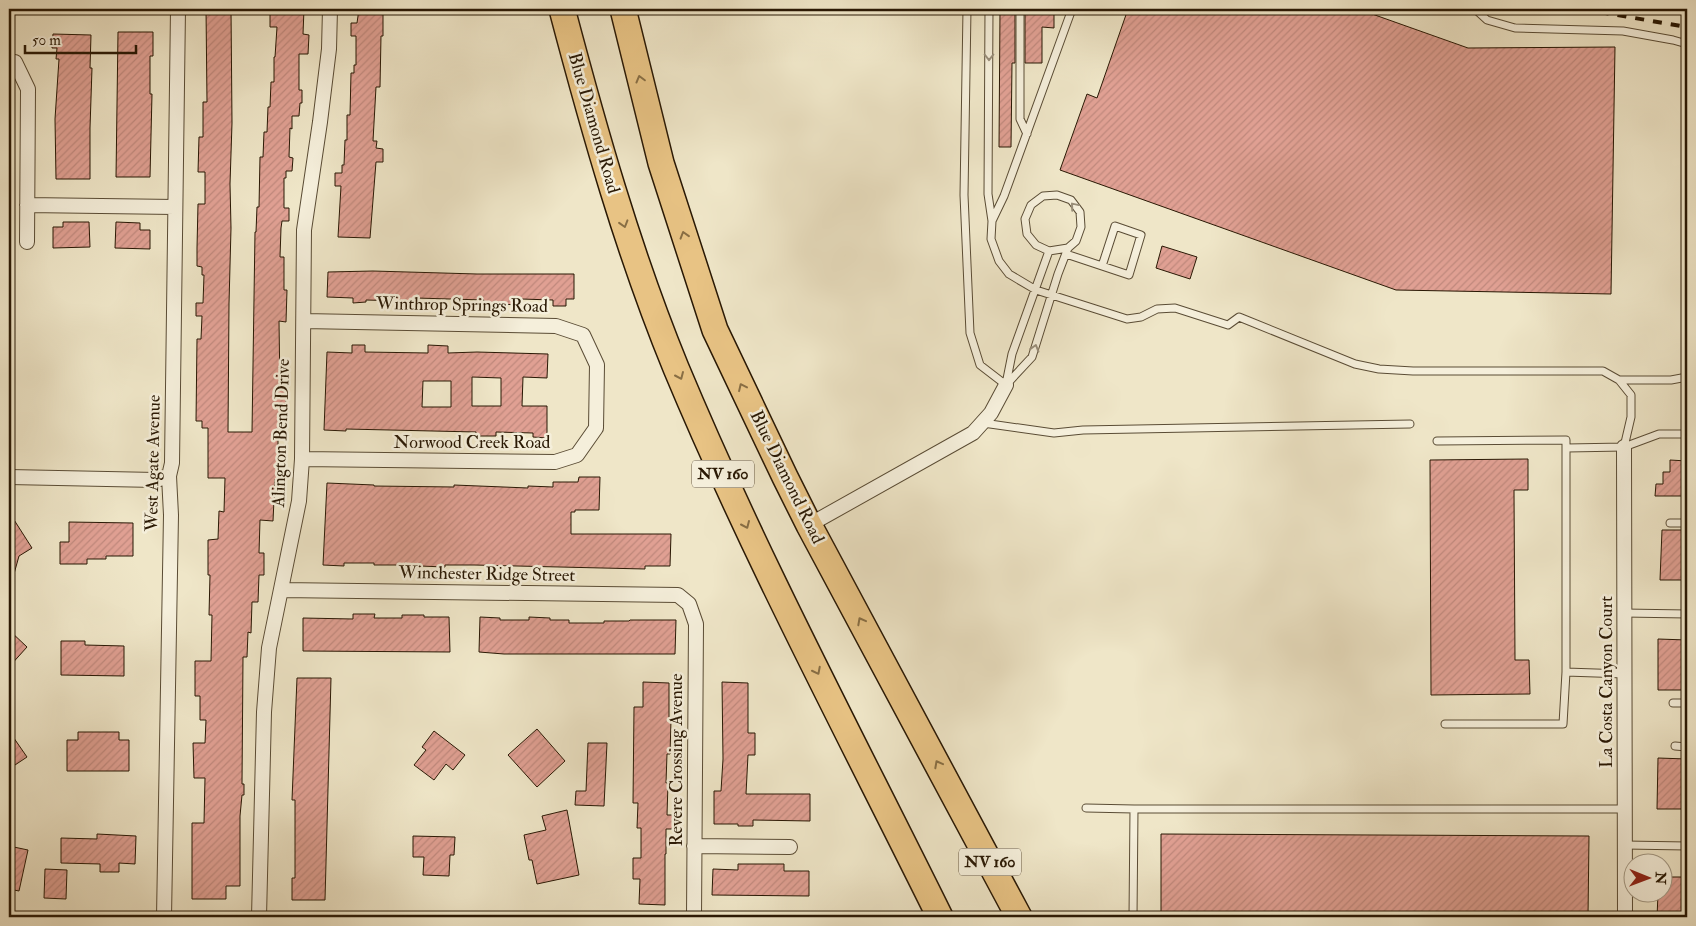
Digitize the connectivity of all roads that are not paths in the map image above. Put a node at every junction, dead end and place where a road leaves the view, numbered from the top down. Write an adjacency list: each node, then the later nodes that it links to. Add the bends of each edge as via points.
1 (178, 9): 14 (street, West Agate Avenue)
2 (330, 9): 22 (street, Alington Bend Drive, via 329,48 304,230)
3 (562, 9): 60 (highway, Blue Diamond Road / NV 160, one-way to 60, via 594,130 632,251 676,366 754,544)
4 (623, 9): 38 (highway, Blue Diamond Road / NV 160, one-way to 4, via 716,330 661,164)
5 (967, 9): 25 (lane, via 964,195 970,333 980,365)
6 (989, 9): 15 (lane, one-way to 15, via 988,194)
7 (1020, 9): 12 (lane, via 1020,119)
8 (1072, 9): 12 (lane)
9 (1475, 9): 10 (lane, via 1487,20 1514,28 1623,31)
10 (1687, 44)
11 (14, 62): 13 (street, via 28,89)
12 (1027, 134): 15 (lane)
13 (27, 205): 14 (street); 16 (street)
14 (175, 207): 34 (street, West Agate Avenue)
15 (992, 221): 20 (lane, via 991,239 999,261 1009,274)
16 (27, 242)
17 (1049, 251): 18 (lane); 18 (lane, one-way to 17, via 1082,227 1080,212 1071,200 1057,195 1043,196 1031,205 1025,219 1027,234 1036,246); 20 (lane)
18 (1067, 251): 19 (lane); 21 (lane)
19 (1102, 266): 19 (lane, via 1129,275 1141,236 1115,226)
20 (1036, 290): 21 (lane); 25 (lane, via 1012,354)
21 (1051, 295): 24 (lane, via 1127,319 1141,317 1157,309 1176,308 1228,326 1239,317 1355,364 1380,368 1413,371 1603,371); 25 (lane, one-way to 21, via 1032,358)
22 (304, 321): 26 (street, Winthrop Springs Road, via 556,326 583,335 597,365); 33 (street, Alington Bend Drive)
23 (1687, 377): 24 (lane)
24 (1618, 380): 31 (lane, via 1631,395 1631,417)
25 (1006, 386): 27 (street)
26 (596, 396): 33 (street, Norwood Creek Road, via 596,428 577,455 555,462)
27 (982, 423): 28 (lane, via 1054,433); 38 (street, via 973,433)
28 (1410, 424)
29 (1687, 434): 31 (lane, via 1659,434)
30 (1437, 441): 32 (lane, via 1566,440)
31 (1624, 447): 32 (lane); 41 (street, La Costa Canyon Court)
32 (1567, 448): 43 (lane)
33 (302, 460): 39 (street, Alington Bend Drive, via 299,501)
34 (170, 476): 35 (street, via 156,480); 57 (street, West Agate Avenue)
35 (9, 477)
36 (1670, 523): 37 (lane)
37 (1687, 523)
38 (809, 525): 61 (highway, Blue Diamond Road / NV 160, one-way to 38)
39 (282, 590): 40 (street, Winchester Ridge Street, via 678,595); 58 (street, Alington Bend Drive, via 270,648 264,712)
40 (689, 604): 54 (street, Revere Crossing Avenue, via 696,624)
41 (1624, 613): 42 (lane); 44 (street, La Costa Canyon Court)
42 (1687, 614)
43 (1566, 672): 44 (lane); 47 (lane, via 1564,724)
44 (1624, 674): 52 (street, La Costa Canyon Court)
45 (1673, 703): 46 (lane)
46 (1687, 703)
47 (1446, 724)
48 (1675, 746): 49 (lane)
49 (1687, 747)
50 (1086, 808): 51 (lane)
51 (1134, 809): 52 (lane); 62 (lane)
52 (1625, 809): 53 (street, La Costa Canyon Court)
53 (1625, 845): 55 (lane); 63 (street, La Costa Canyon Court)
54 (694, 846): 56 (street); 59 (street, Revere Crossing Avenue)
55 (1687, 846)
56 (790, 847)
57 (164, 917)
58 (259, 917)
59 (694, 917)
60 (940, 917)
61 (1019, 917)
62 (1133, 917)
63 (1625, 917)

